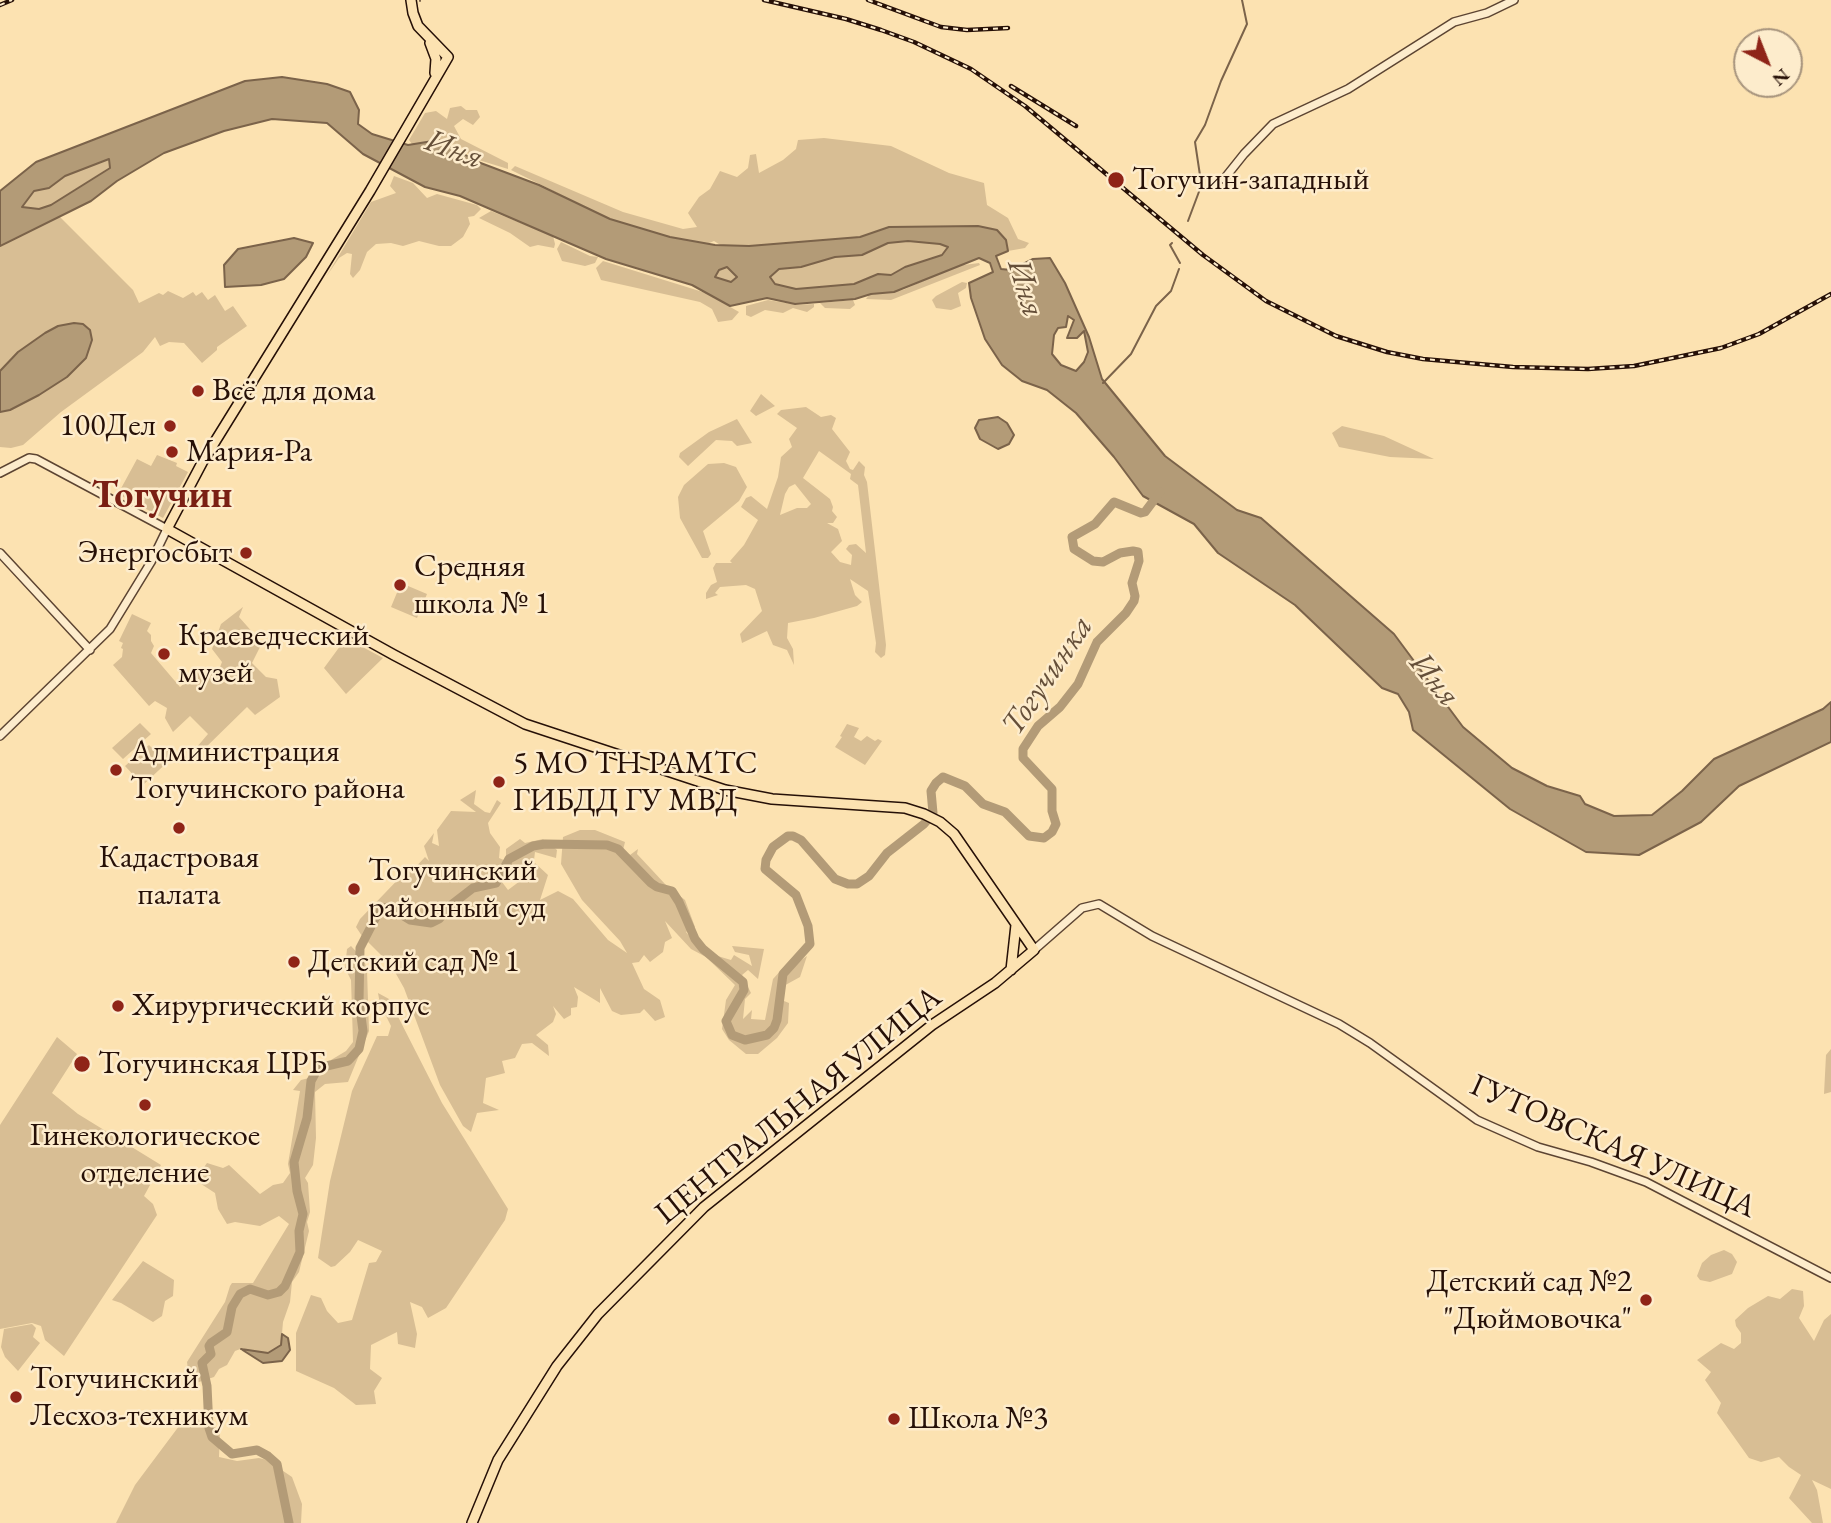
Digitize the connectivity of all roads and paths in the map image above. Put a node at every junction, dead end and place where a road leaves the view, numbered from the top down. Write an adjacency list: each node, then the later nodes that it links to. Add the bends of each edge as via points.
1 (1514, 0): 3 (street, via 1454,22 1348,89 1273,124)
2 (412, 2): 5 (main road, via 418,26 436,59 433,82 203,461)
3 (1224, 179)
4 (0, 473): 5 (street, via 36,459)
5 (167, 529): 7 (street, via 120,614); 9 (main road, via 525,724 735,792 772,799 905,808 924,814 954,834)
6 (0, 552): 7 (street)
7 (89, 650): 8 (street)
8 (0, 736)
9 (1016, 923): 10 (main road); 11 (main road)
10 (1016, 942): 11 (main road); 12 (main road)
11 (1034, 950): 12 (main road, ЦЕНТРАЛЬНАЯ УЛИЦА); 13 (street, ГУТОВСКАЯ УЛИЦА, via 1082,908 1099,904 1152,936 1339,1024 1477,1120 1538,1147 1646,1182)
12 (1011, 971): 14 (main road, ЦЕНТРАЛЬНАЯ УЛИЦА, via 932,1025 704,1207 598,1314 556,1366 498,1460)
13 (1831, 1278)
14 (472, 1523)

